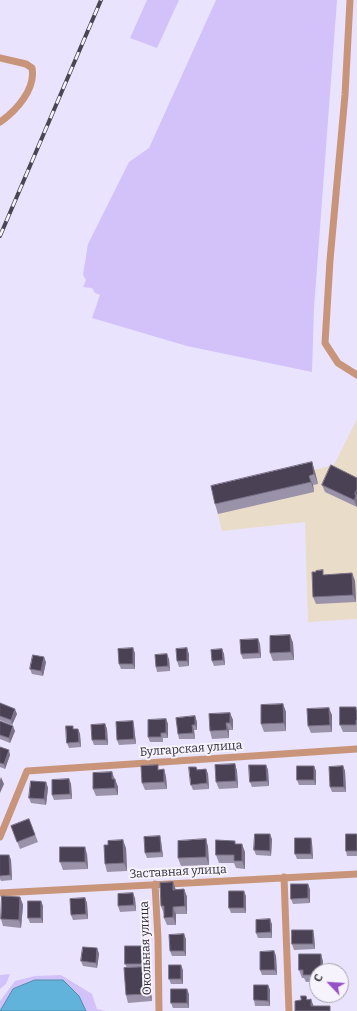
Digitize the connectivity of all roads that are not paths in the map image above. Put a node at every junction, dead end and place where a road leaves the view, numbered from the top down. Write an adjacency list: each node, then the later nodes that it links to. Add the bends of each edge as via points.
1 (350, 0): 4 (street, via 325,344 338,363)
2 (0, 58): 3 (street, via 26,64 32,68 33,73 23,99 10,115)
3 (0, 122)
4 (357, 375)
5 (357, 749): 6 (street, Булгарская улица, via 27,771)
6 (0, 837)
7 (357, 874): 8 (street, Заставная улица)
8 (284, 877): 9 (street, Заставная улица); 12 (street)
9 (155, 884): 10 (street, Заставная улица); 11 (street, Окольная улица)
10 (0, 893)
11 (159, 1011)
12 (289, 1011)

